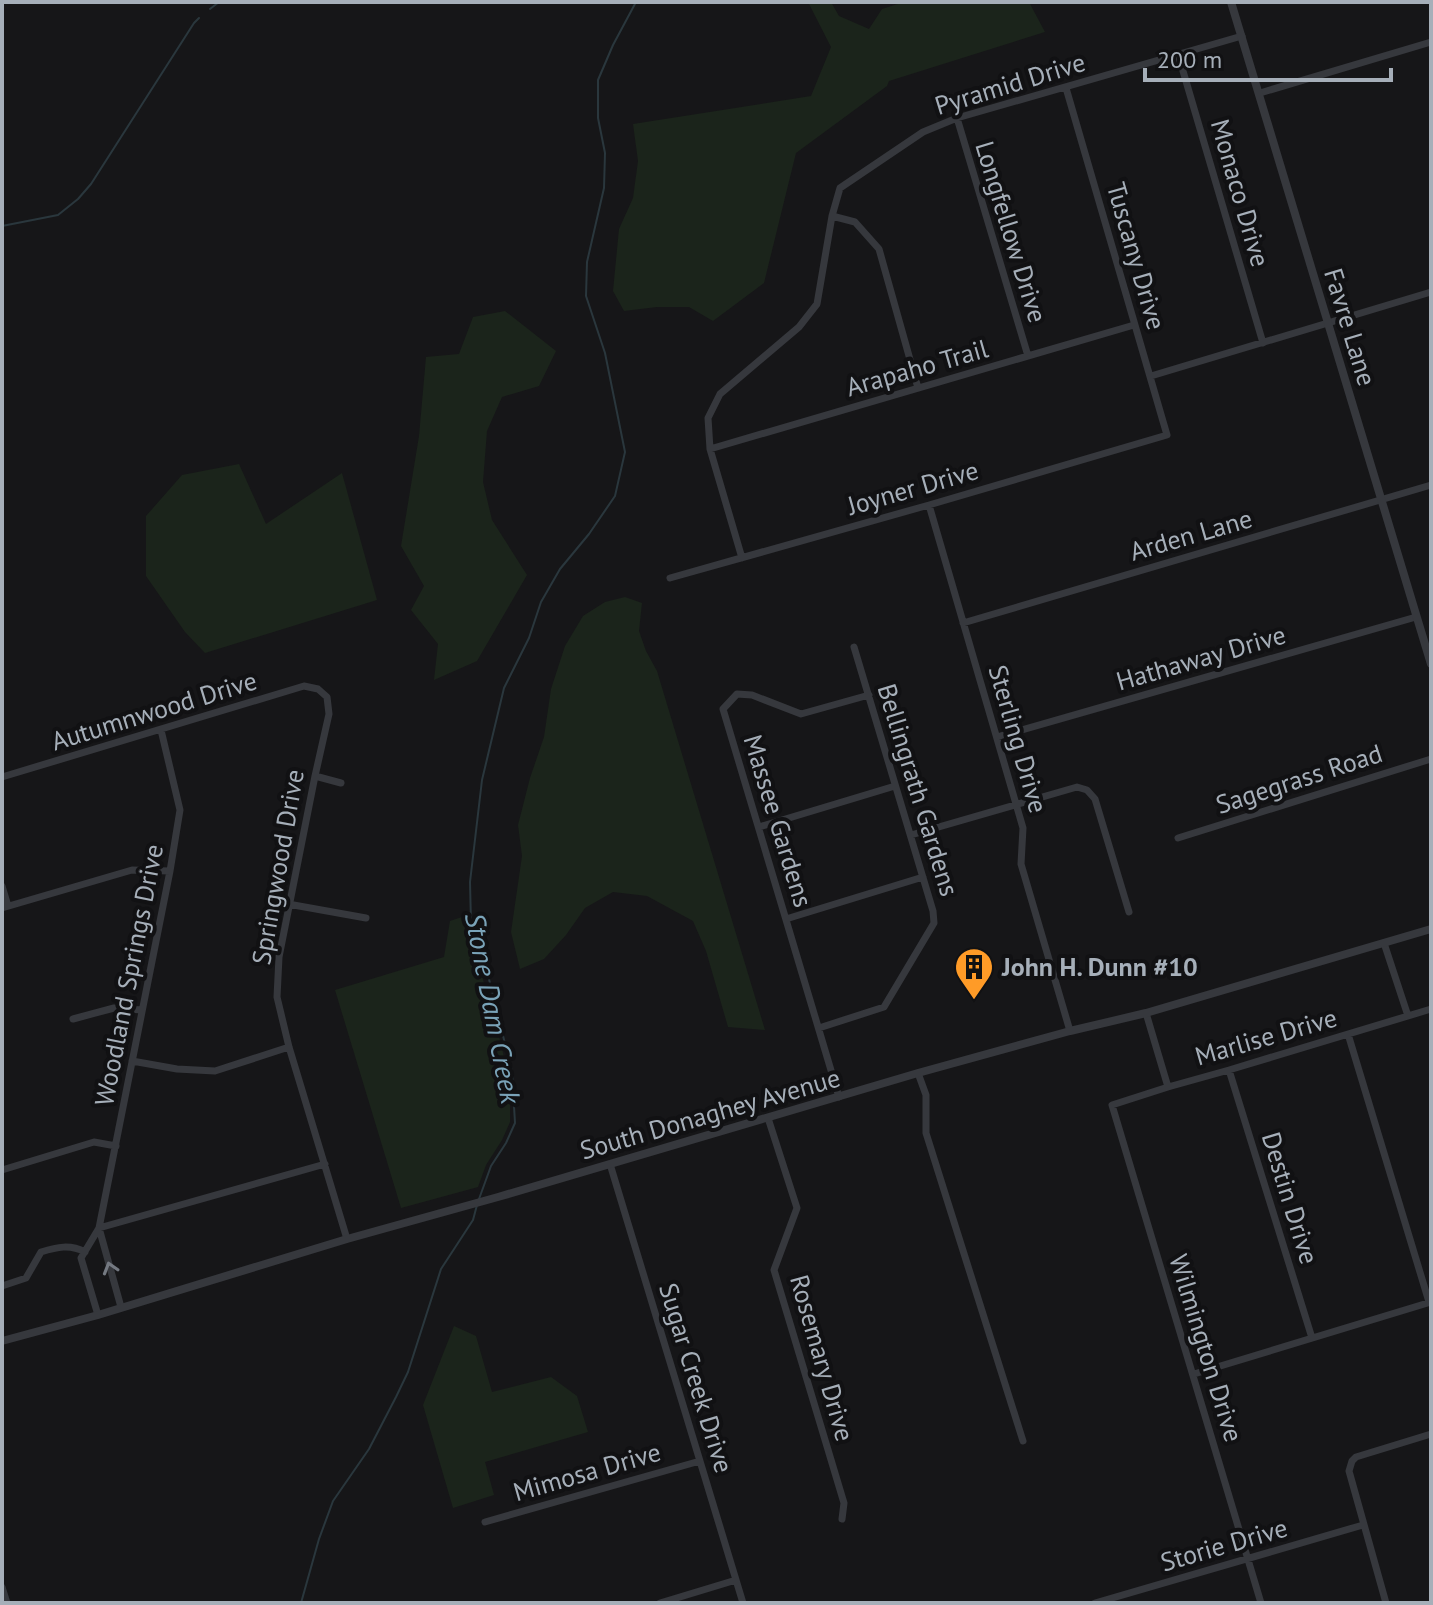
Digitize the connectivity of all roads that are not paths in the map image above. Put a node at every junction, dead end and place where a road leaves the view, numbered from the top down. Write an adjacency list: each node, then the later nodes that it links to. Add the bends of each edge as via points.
1 (1231, 2): 2 (street, Favre Lane)
2 (1242, 36): 4 (street, Pyramid Drive); 6 (street, Favre Lane)
3 (1431, 42): 6 (street)
4 (1178, 54): 5 (street, Pyramid Drive); 12 (street, Monaco Drive)
5 (1066, 88): 7 (street, Pyramid Drive); 11 (street, Tuscany Drive)
6 (1260, 93): 10 (street, Favre Lane)
7 (957, 118): 8 (street, Pyramid Drive, via 923,132 840,188); 13 (street, Longfellow Drive)
8 (832, 216): 15 (street, via 855,222 879,249); 17 (street, Pyramid Drive, via 817,304 799,327 720,394 708,418)
9 (1431, 292): 10 (street)
10 (1326, 322): 12 (street); 19 (street, Favre Lane)
11 (1134, 325): 13 (street, Arapaho Trail); 14 (street, Tuscany Drive)
12 (1263, 343): 14 (street)
13 (1028, 356): 15 (street, Arapaho Trail)
14 (1151, 376): 16 (street, Tuscany Drive)
15 (918, 388): 17 (street, Arapaho Trail)
16 (1167, 435): 20 (street, Joyner Drive)
17 (710, 449): 21 (street, Pyramid Drive)
18 (1431, 485): 19 (street, Arden Lane)
19 (1383, 500): 23 (street, Favre Lane); 24 (street, Arden Lane)
20 (929, 505): 21 (street, Joyner Drive); 24 (street, Sterling Drive)
21 (742, 558): 22 (street, Joyner Drive)
22 (670, 578)
23 (1416, 617): 26 (street, Favre Lane); 30 (street, Hathaway Drive)
24 (963, 623): 30 (street, Sterling Drive)
25 (854, 647): 28 (street, Bellingrath Gardens)
26 (1431, 664)
27 (318, 689): 29 (street, Autumnwood Drive, via 304,686); 32 (street, Springwood Drive, via 327,697 329,714)
28 (869, 695): 35 (street, Bellingrath Gardens); 37 (street, Massee Gardens, via 801,714 737,694 723,709)
29 (161, 730): 33 (street, Autumnwood Drive); 40 (street, Woodland Springs Drive, via 180,810)
30 (997, 737): 36 (street, Sterling Drive)
31 (1431, 759): 39 (street, Sagegrass Road)
32 (315, 776): 34 (street); 43 (street, Springwood Drive)
33 (2, 777)
34 (341, 783)
35 (895, 786): 37 (street); 38 (street, Bellingrath Gardens)
36 (1016, 804): 38 (street); 45 (street, via 1077,787 1087,790 1095,799); 56 (street, Sterling Drive, via 1023,828 1021,864)
37 (759, 827): 47 (street, Massee Gardens)
38 (911, 835): 41 (street, Bellingrath Gardens)
39 (1178, 838)
40 (170, 871): 44 (street, via 132,870); 51 (street, Woodland Springs Drive)
41 (923, 877): 47 (street); 55 (street, Bellingrath Gardens, via 934,923 884,1007)
42 (2, 886): 44 (street)
43 (288, 904): 46 (street); 58 (street, Springwood Drive, via 277,997)
44 (5, 907)
45 (1129, 912)
46 (366, 918)
47 (786, 919): 55 (street, Massee Gardens)
48 (1431, 929): 49 (street, South Donaghey Avenue)
49 (1384, 943): 52 (street, South Donaghey Avenue); 53 (street)
50 (1431, 1009): 53 (street, Marlise Drive)
51 (142, 1010): 54 (street, via 114,1008); 59 (street, Woodland Springs Drive)
52 (1146, 1013): 56 (street, South Donaghey Avenue); 62 (street)
53 (1408, 1016): 57 (street, Marlise Drive)
54 (73, 1019)
55 (819, 1028): 63 (street, Massee Gardens)
56 (1070, 1031): 61 (street, South Donaghey Avenue)
57 (1348, 1034): 60 (street, Marlise Drive); 74 (street)
58 (289, 1047): 59 (street, via 215,1071); 67 (street, Springwood Drive)
59 (132, 1061): 66 (street, Woodland Springs Drive)
60 (1229, 1070): 62 (street, Marlise Drive); 77 (street, Destin Drive)
61 (918, 1073): 63 (street, South Donaghey Avenue); 81 (street, via 926,1095 926,1133)
62 (1168, 1087): 64 (street, Marlise Drive)
63 (839, 1097): 65 (street, South Donaghey Avenue)
64 (1112, 1105): 79 (street, Wilmington Drive)
65 (768, 1118): 68 (street, South Donaghey Avenue); 83 (street, Rosemary Drive, via 797,1208 774,1270 844,1503)
66 (116, 1146): 69 (street, via 94,1142); 70 (street, Woodland Springs Drive)
67 (325, 1164): 70 (street); 71 (street, Springwood Drive)
68 (610, 1164): 71 (street, South Donaghey Avenue); 82 (street, Sugar Creek Drive)
69 (2, 1170)
70 (99, 1228): 72 (street, Woodland Springs Drive); 75 (street, Woodland Springs Drive, one-way to 70)
71 (347, 1239): 75 (street, South Donaghey Avenue)
72 (85, 1252): 73 (street, via 76,1247 41,1252 26,1278); 76 (street, via 81,1258)
73 (2, 1286)
74 (1430, 1302): 77 (street)
75 (121, 1307): 76 (street, South Donaghey Avenue)
76 (98, 1315): 78 (street, South Donaghey Avenue)
77 (1312, 1338): 79 (street)
78 (2, 1341)
79 (1194, 1374): 86 (street, Wilmington Drive)
80 (1431, 1434): 85 (street, via 1352,1461 1349,1471)
81 (1023, 1441)
82 (700, 1461): 84 (street, Mimosa Drive); 87 (street, Sugar Creek Drive)
83 (842, 1519)
84 (485, 1522)
85 (1363, 1525): 86 (street, Storie Drive); 94 (street)
86 (1248, 1559): 92 (street, Storie Drive); 93 (street, Wilmington Drive)
87 (736, 1580): 90 (street); 91 (street, Sugar Creek Drive)
88 (2, 1587): 89 (street)
89 (7, 1603)
90 (660, 1603)
91 (743, 1603)
92 (1095, 1603)
93 (1261, 1603)
94 (1386, 1603)

